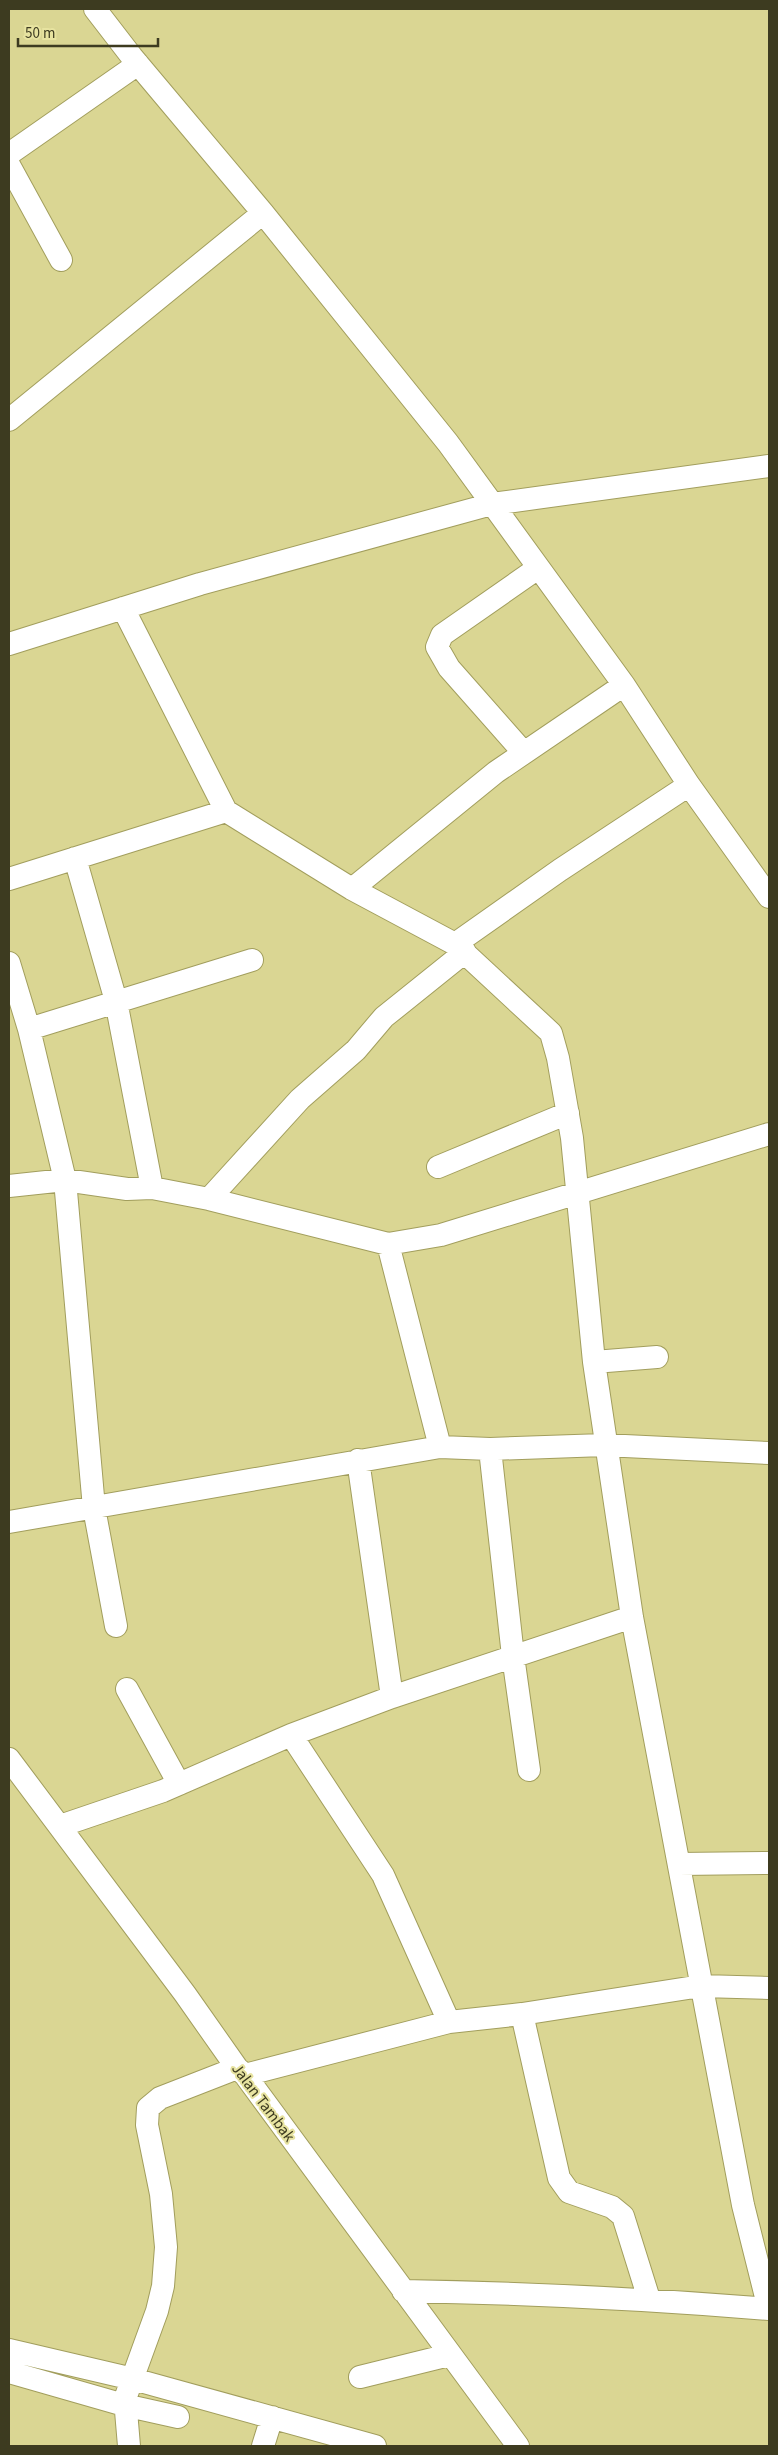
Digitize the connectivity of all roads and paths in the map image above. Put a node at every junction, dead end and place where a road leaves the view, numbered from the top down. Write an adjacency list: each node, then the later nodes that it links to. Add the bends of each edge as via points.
1 (95, 9): 2 (street)
2 (138, 64): 3 (street); 5 (street)
3 (9, 154)
4 (9, 165): 6 (street)
5 (262, 213): 7 (street); 9 (street, via 448,442)
6 (61, 260)
7 (9, 420)
8 (769, 466): 9 (street)
9 (492, 504): 10 (street); 11 (street)
10 (538, 568): 13 (street); 14 (street, via 442,635 437,647 449,668)
11 (123, 608): 12 (street); 16 (street)
12 (9, 644)
13 (624, 685): 14 (street); 15 (street)
14 (524, 753): 19 (street)
15 (689, 785): 20 (street); 21 (street)
16 (226, 811): 17 (street); 19 (street)
17 (75, 858): 18 (street); 24 (street)
18 (9, 879)
19 (359, 883): 21 (street)
20 (769, 897)
21 (464, 941): 26 (street, via 551,1033); 33 (street, via 384,1016 356,1050 300,1099)
22 (252, 960): 24 (street)
23 (9, 963): 25 (street)
24 (116, 1001): 25 (street); 31 (street)
25 (29, 1029): 29 (street)
26 (568, 1113): 28 (street); 32 (street)
27 (769, 1134): 32 (street)
28 (438, 1167)
29 (65, 1180): 30 (street); 31 (street, via 127,1189); 42 (street)
30 (9, 1186)
31 (152, 1188): 33 (street)
32 (579, 1193): 34 (street, via 441,1235); 36 (street)
33 (209, 1199): 34 (street)
34 (388, 1244): 38 (street)
35 (658, 1357): 36 (street)
36 (594, 1362): 37 (street)
37 (604, 1445): 39 (street); 40 (street); 44 (street)
38 (440, 1447): 39 (street); 41 (street)
39 (490, 1449): 46 (street)
40 (769, 1453)
41 (358, 1460): 42 (street); 48 (street)
42 (94, 1508): 43 (street); 45 (street)
43 (9, 1522)
44 (632, 1618): 46 (street); 55 (street)
45 (116, 1626)
46 (513, 1656): 48 (street); 51 (street)
47 (128, 1689): 52 (street)
48 (392, 1697): 49 (street)
49 (291, 1735): 52 (street); 59 (street, via 383,1875)
50 (9, 1759): 53 (street, Jalan Tambak)
51 (529, 1770)
52 (179, 1784): 53 (street)
53 (60, 1826): 60 (street, Jalan Tambak)
54 (769, 1863): 55 (street)
55 (679, 1864): 56 (street)
56 (701, 1986): 57 (street); 58 (street); 63 (street, via 743,2205)
57 (769, 1988)
58 (522, 2014): 59 (street); 62 (street, via 559,2178 569,2192 612,2207 623,2216)
59 (450, 2022): 60 (street)
60 (241, 2071): 61 (street, Jalan Tambak); 68 (street, via 160,2098 148,2108 166,2247 163,2286)
61 (403, 2292): 62 (street); 65 (street, Jalan Tambak)
62 (649, 2299): 63 (street)
63 (769, 2309)
64 (9, 2350): 68 (street)
65 (450, 2355): 67 (street); 73 (street, Jalan Tambak)
66 (9, 2372): 68 (street)
67 (360, 2377)
68 (128, 2392): 69 (street); 70 (street); 72 (street)
69 (178, 2416)
70 (268, 2429): 71 (street)
71 (365, 2445)
72 (129, 2446)
73 (518, 2446)

